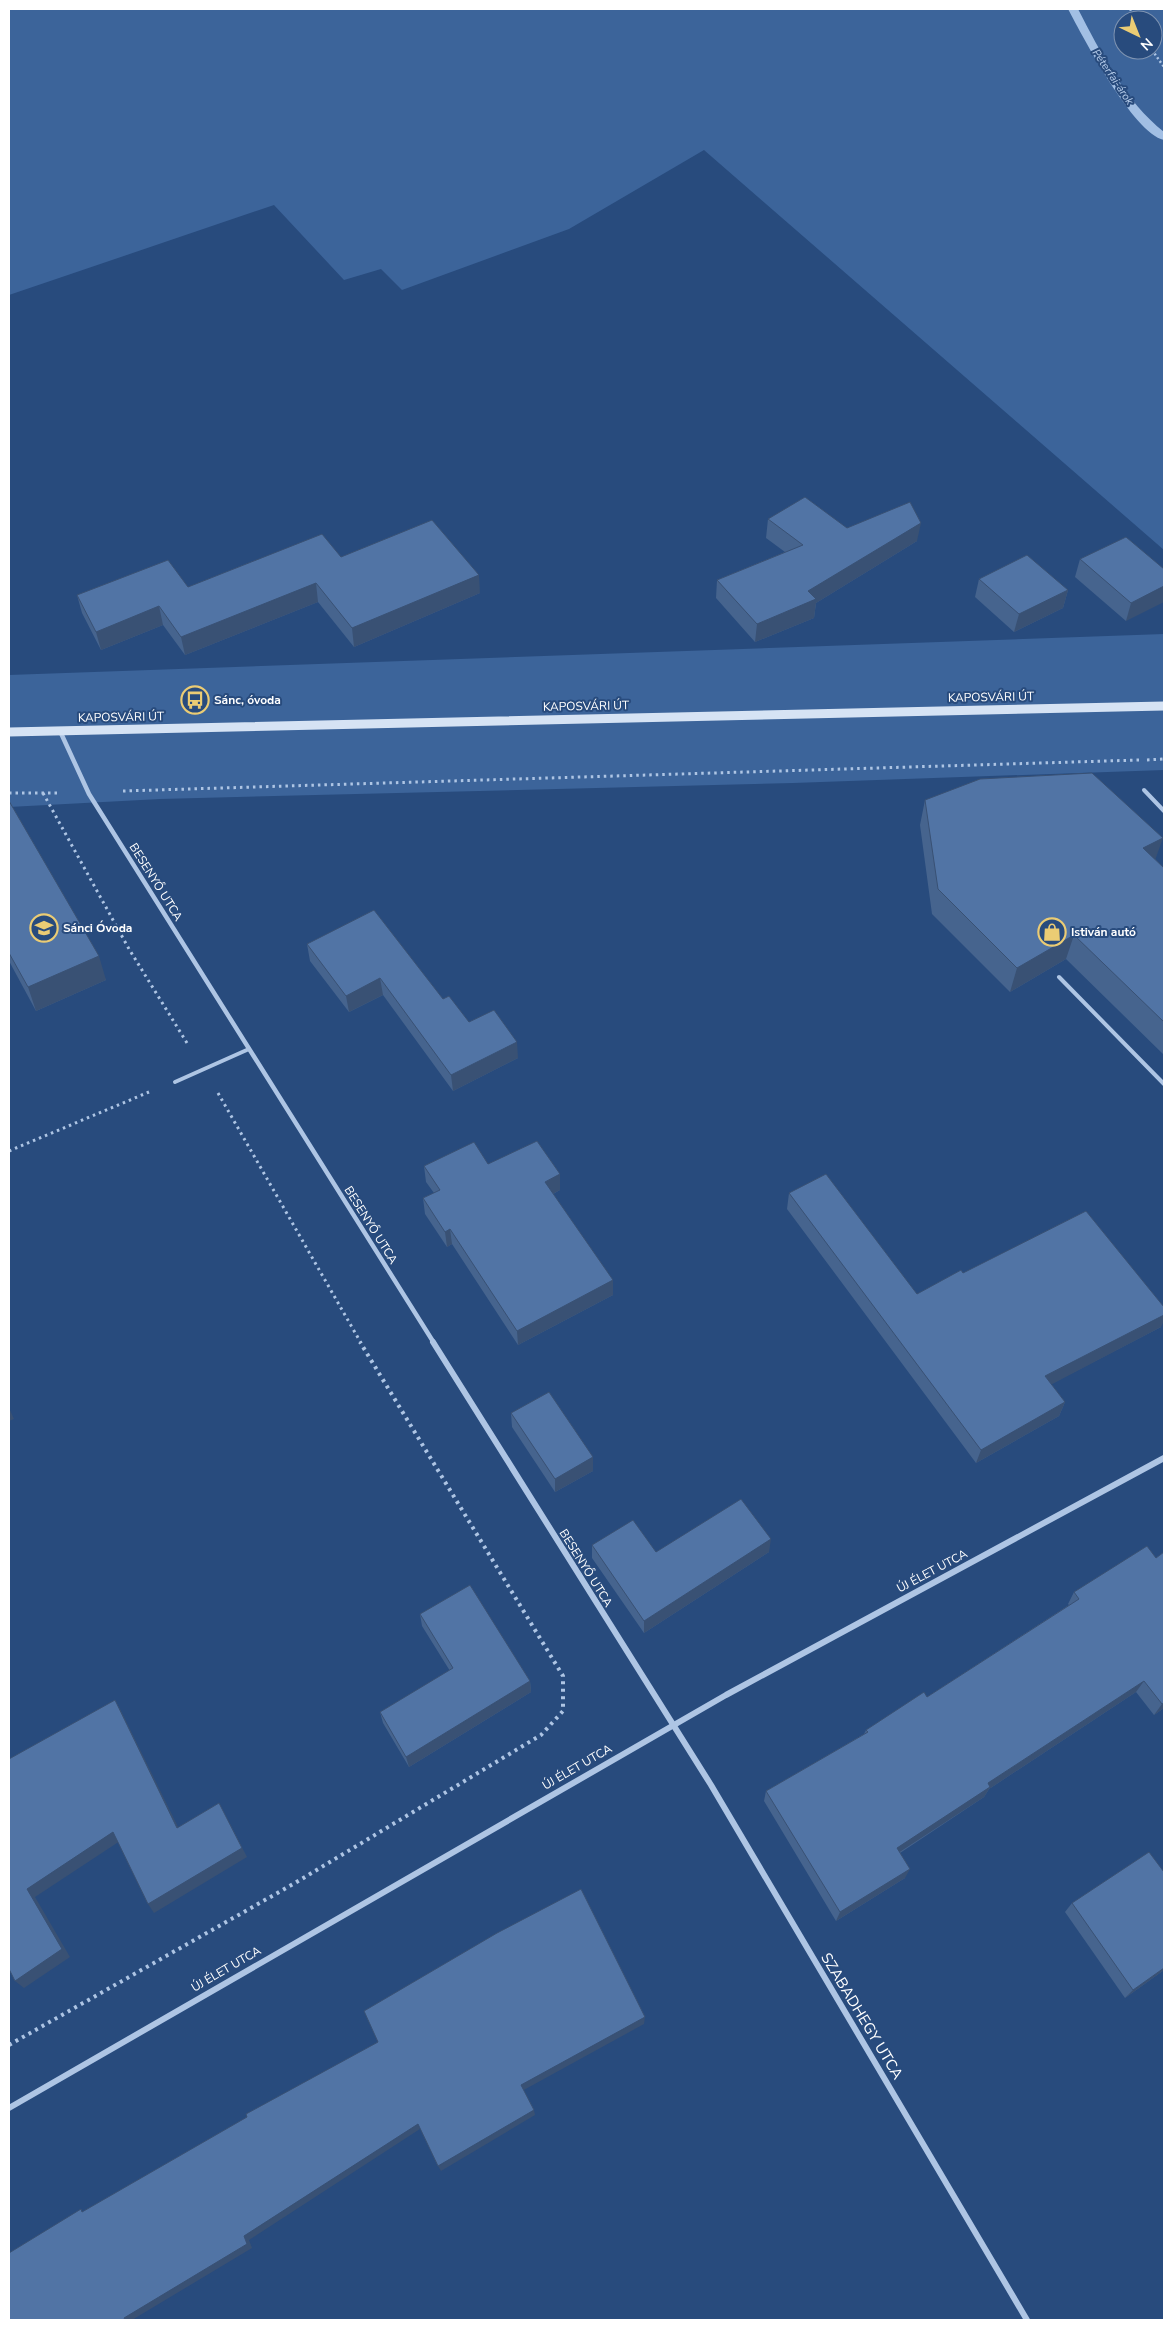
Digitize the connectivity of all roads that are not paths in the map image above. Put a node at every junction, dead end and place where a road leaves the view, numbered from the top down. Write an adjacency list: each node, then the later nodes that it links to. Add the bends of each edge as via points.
1 (1164, 706): 2 (main road, KAPOSVÁRI ÚT)
2 (60, 731): 3 (main road, KAPOSVÁRI ÚT); 7 (street, BESENYŐ UTCA, via 90,794)
3 (9, 732)
4 (1144, 790): 5 (lane)
5 (1164, 811)
6 (1059, 977): 9 (lane)
7 (249, 1049): 8 (lane); 11 (street, BESENYŐ UTCA)
8 (175, 1082)
9 (1164, 1084)
10 (1164, 1458): 11 (street, ÚJ ÉLET UTCA)
11 (674, 1726): 12 (street, ÚJ ÉLET UTCA); 13 (street, SZABADHEGY UTCA)
12 (9, 2108)
13 (1027, 2320)

